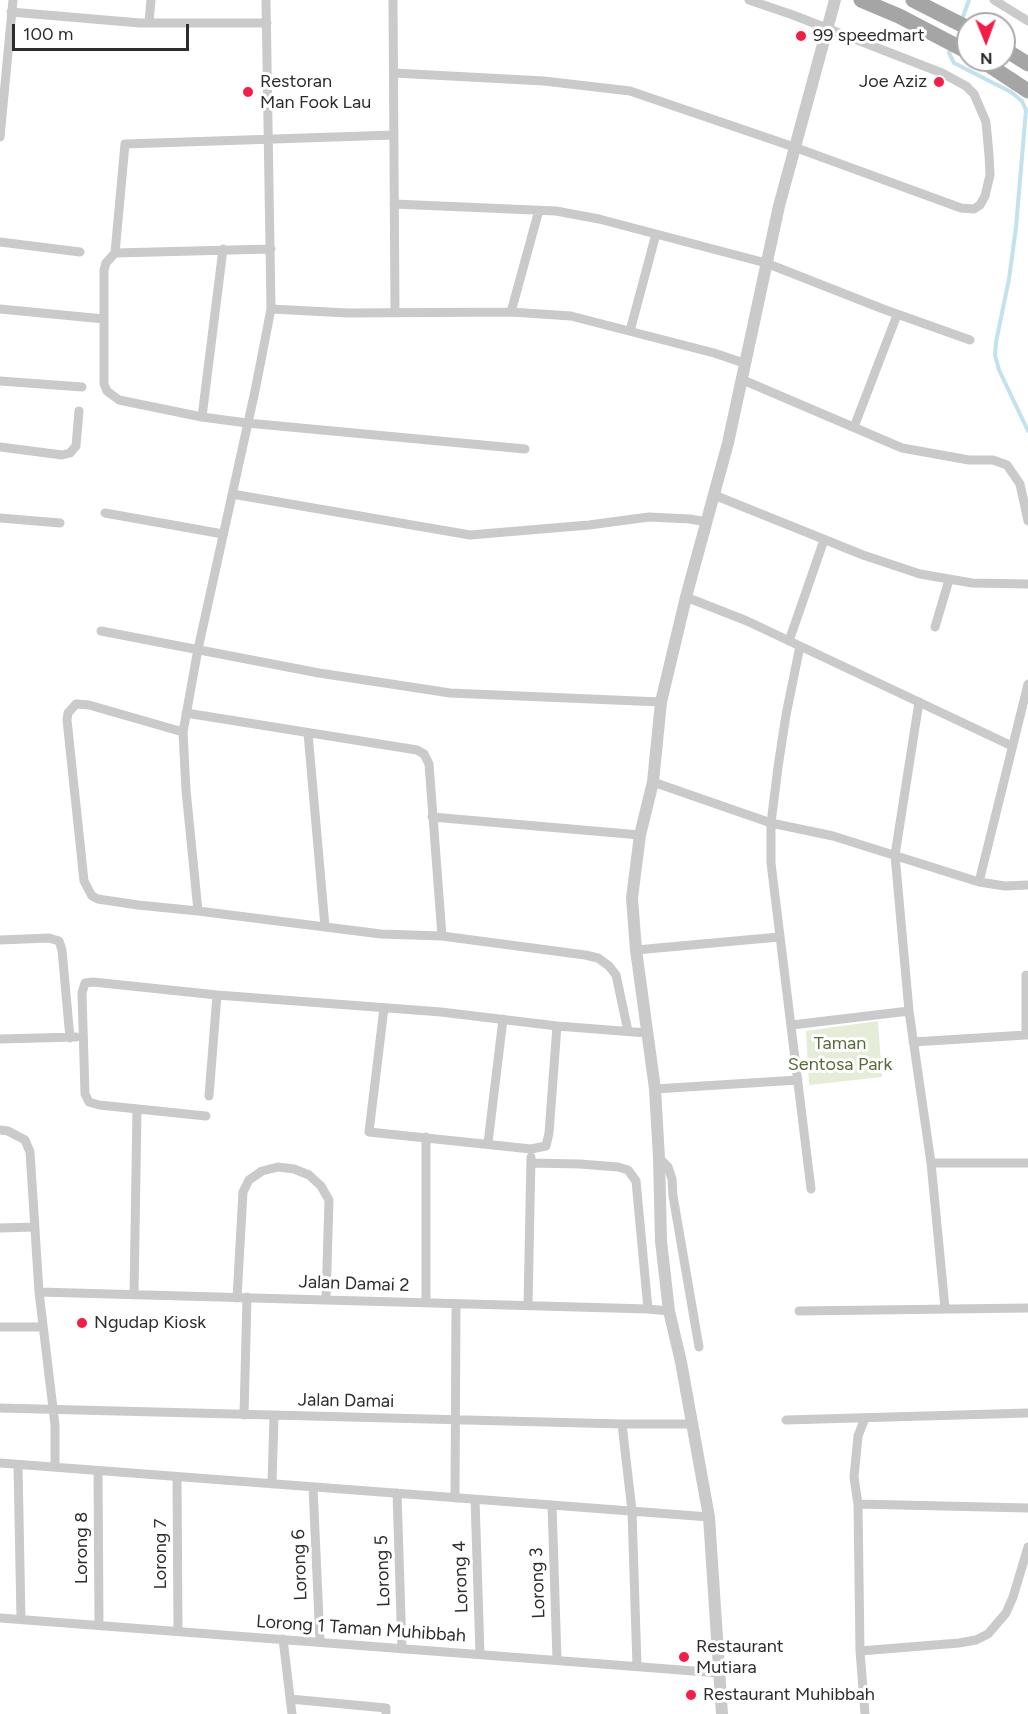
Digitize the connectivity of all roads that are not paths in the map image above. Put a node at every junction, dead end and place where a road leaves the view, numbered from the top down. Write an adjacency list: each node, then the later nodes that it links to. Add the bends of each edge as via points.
1 (13, 0): 11 (street)
2 (151, 0): 14 (street)
3 (266, 0): 15 (street)
4 (393, 0): 19 (street)
5 (749, 0): 16 (street)
6 (835, 0): 16 (street)
7 (861, 0): 10 (main road)
8 (913, 0): 13 (main road)
9 (994, 0): 12 (street)
10 (883, 5): 17 (main road)
11 (11, 12): 14 (street); 21 (street)
12 (1028, 21)
13 (956, 22)
14 (149, 23): 15 (street)
15 (267, 23): 24 (street)
16 (827, 29): 25 (street); 25 (street, via 942,73 974,94 986,122 990,155 985,195 974,209 961,208)
17 (956, 45)
18 (999, 72): 20 (main road)
19 (394, 73): 22 (street); 25 (street, via 544,81 630,91)
20 (1028, 91)
21 (2, 95): 23 (street)
22 (394, 135): 24 (street); 26 (street)
23 (0, 137)
24 (268, 138): 31 (street); 33 (street, via 124,144)
25 (794, 147): 34 (street)
26 (394, 204): 27 (street); 38 (street)
27 (539, 210): 28 (street, via 599,219); 37 (street)
28 (656, 234): 34 (street); 41 (street)
29 (0, 242): 32 (street)
30 (223, 249): 31 (street); 33 (street); 48 (street)
31 (271, 249): 36 (street)
32 (80, 252)
33 (115, 253): 40 (street, via 104,270)
34 (766, 263): 39 (street); 43 (street)
35 (0, 309): 40 (street)
36 (271, 309): 38 (street); 49 (street)
37 (511, 312): 38 (street); 41 (street, via 571,316)
38 (395, 314)
39 (897, 315): 42 (street); 50 (street)
40 (104, 319): 48 (street, via 107,390 119,400)
41 (630, 331): 43 (street)
42 (970, 340)
43 (744, 363): 44 (street)
44 (743, 380): 50 (street); 54 (street)
45 (0, 381): 46 (street)
46 (82, 387)
47 (79, 411): 51 (street, via 76,446 70,453)
48 (202, 417): 49 (street)
49 (247, 423): 52 (street); 53 (street)
50 (854, 427): 57 (street, via 903,448 1007,465 1020,484)
51 (0, 447)
52 (525, 449)
53 (232, 494): 58 (street, via 470,535 649,517); 60 (street)
54 (714, 495): 58 (street); 61 (street)
55 (105, 513): 60 (street)
56 (0, 518): 59 (street)
57 (1028, 521)
58 (707, 522): 64 (street)
59 (60, 523)
60 (223, 534): 69 (street)
61 (824, 540): 62 (street); 67 (street)
62 (949, 580): 63 (street); 65 (street)
63 (1028, 584)
64 (686, 597): 67 (street); 71 (street)
65 (935, 627)
66 (101, 631): 69 (street)
67 (789, 641): 68 (street)
68 (800, 646): 72 (street); 79 (street)
69 (198, 649): 71 (street, via 450,693); 73 (street)
70 (1028, 684): 76 (street)
71 (661, 702): 77 (street)
72 (919, 702): 76 (street); 81 (street)
73 (186, 712): 74 (street); 75 (street)
74 (183, 732): 84 (street); 84 (street, via 89,705 76,704 67,720 88,891 98,899)
75 (308, 733): 78 (street, via 424,754 429,764); 85 (street)
76 (1012, 746): 82 (street)
77 (653, 782): 79 (street); 80 (street)
78 (432, 817): 80 (street); 86 (street)
79 (771, 823): 81 (street); 87 (street)
80 (640, 835): 89 (street, via 632,898)
81 (895, 855): 82 (street); 93 (street)
82 (979, 882): 83 (street)
83 (1028, 885)
84 (198, 911): 85 (street)
85 (325, 927): 86 (street)
86 (442, 936): 97 (street, via 598,958 616,975)
87 (779, 937): 89 (street); 95 (street)
88 (0, 940): 101 (street, via 59,941)
89 (636, 950): 98 (street)
90 (1026, 975): 99 (street)
91 (217, 995): 92 (street); 100 (street, via 85,983); 107 (street)
92 (384, 1008): 94 (street); 111 (street, via 369,1132)
93 (909, 1011): 95 (street); 103 (street)
94 (503, 1019): 96 (street); 112 (street)
95 (792, 1025): 105 (street)
96 (557, 1026): 97 (street); 113 (street, via 547,1142 546,1146)
97 (628, 1031): 98 (street)
98 (647, 1033): 106 (street)
99 (1026, 1035): 103 (street); 104 (street)
100 (84, 1037): 101 (street); 108 (street, via 85,1094 89,1102)
101 (70, 1038): 102 (street)
102 (0, 1039)
103 (913, 1042): 116 (street)
104 (1028, 1047)
105 (798, 1080): 106 (street); 118 (street)
106 (655, 1089): 114 (street)
107 (209, 1096)
108 (137, 1109): 109 (street); 122 (street)
109 (206, 1116)
110 (0, 1130): 119 (street, via 25,1140 30,1152)
111 (426, 1137): 112 (street); 125 (street)
112 (488, 1143): 113 (street)
113 (531, 1149): 115 (street)
114 (659, 1158): 131 (street, via 661,1241); 135 (street, via 672,1179)
115 (531, 1163): 127 (street); 130 (street, via 628,1170 636,1181)
116 (931, 1163): 117 (street); 128 (street)
117 (1028, 1163)
118 (811, 1189)
119 (35, 1227): 120 (street); 121 (street)
120 (0, 1228)
121 (39, 1292): 122 (street, Jalan Damai 2); 134 (street)
122 (134, 1295): 123 (street, Jalan Damai 2)
123 (242, 1297): 124 (street, Jalan Damai 2); 124 (street, via 243,1192 249,1180 278,1167 294,1168 309,1175 329,1200); 139 (street)
124 (326, 1300): 125 (street, Jalan Damai 2)
125 (426, 1303): 126 (street, Jalan Damai 2)
126 (456, 1304): 127 (street, Jalan Damai 2); 142 (street)
127 (528, 1306): 130 (street, Jalan Damai 2)
128 (945, 1308): 129 (street); 132 (street)
129 (1028, 1308)
130 (648, 1309): 131 (street, Jalan Damai 2)
131 (669, 1311): 145 (street)
132 (799, 1311)
133 (0, 1327): 134 (street)
134 (43, 1328): 137 (street)
135 (699, 1347)
136 (0, 1408): 137 (street, Jalan Damai)
137 (52, 1409): 139 (street, Jalan Damai); 148 (street)
138 (1028, 1413): 141 (street)
139 (244, 1415): 140 (street, Jalan Damai)
140 (274, 1416): 142 (street, Jalan Damai); 151 (street)
141 (865, 1418): 143 (street); 156 (street, via 855,1460)
142 (455, 1420): 144 (street, Jalan Damai); 154 (street)
143 (786, 1420)
144 (622, 1424): 145 (street, Jalan Damai); 159 (street)
145 (692, 1424): 160 (street)
146 (0, 1463): 147 (street)
147 (18, 1465): 148 (street); 163 (street)
148 (55, 1467): 149 (street)
149 (98, 1471): 150 (street); 164 (street, Lorong 8)
150 (177, 1477): 151 (street); 165 (street, Lorong 7)
151 (272, 1484): 152 (street)
152 (313, 1487): 153 (street); 167 (street, Lorong 6)
153 (397, 1494): 154 (street); 168 (street, Lorong 5)
154 (455, 1498): 155 (street)
155 (475, 1499): 157 (street); 170 (street, Lorong 4)
156 (858, 1504): 158 (street); 169 (street)
157 (552, 1505): 159 (street); 171 (street, Lorong 3)
158 (1028, 1508)
159 (632, 1511): 160 (street); 172 (street)
160 (709, 1517): 173 (street)
161 (1028, 1547): 169 (street, via 1006,1613 988,1634 959,1643)
162 (0, 1618): 163 (street, Lorong 1 Taman Muhibbah)
163 (21, 1619): 164 (street, Lorong 1 Taman Muhibbah)
164 (99, 1625): 165 (street, Lorong 1 Taman Muhibbah)
165 (178, 1631): 166 (street, Lorong 1 Taman Muhibbah)
166 (283, 1639): 167 (street, Lorong 1 Taman Muhibbah); 174 (street)
167 (320, 1642): 168 (street, Lorong 1 Taman Muhibbah)
168 (402, 1648): 170 (street, Lorong 1 Taman Muhibbah)
169 (860, 1651): 178 (street)
170 (480, 1654): 171 (street, Lorong 1 Taman Muhibbah)
171 (557, 1660): 172 (street, Lorong 1 Taman Muhibbah)
172 (637, 1666): 173 (street, Lorong 1 Taman Muhibbah)
173 (720, 1673): 177 (street)
174 (290, 1699): 175 (street); 176 (street, via 386,1708)
175 (292, 1714)
176 (386, 1714)
177 (722, 1714)
178 (865, 1714)

